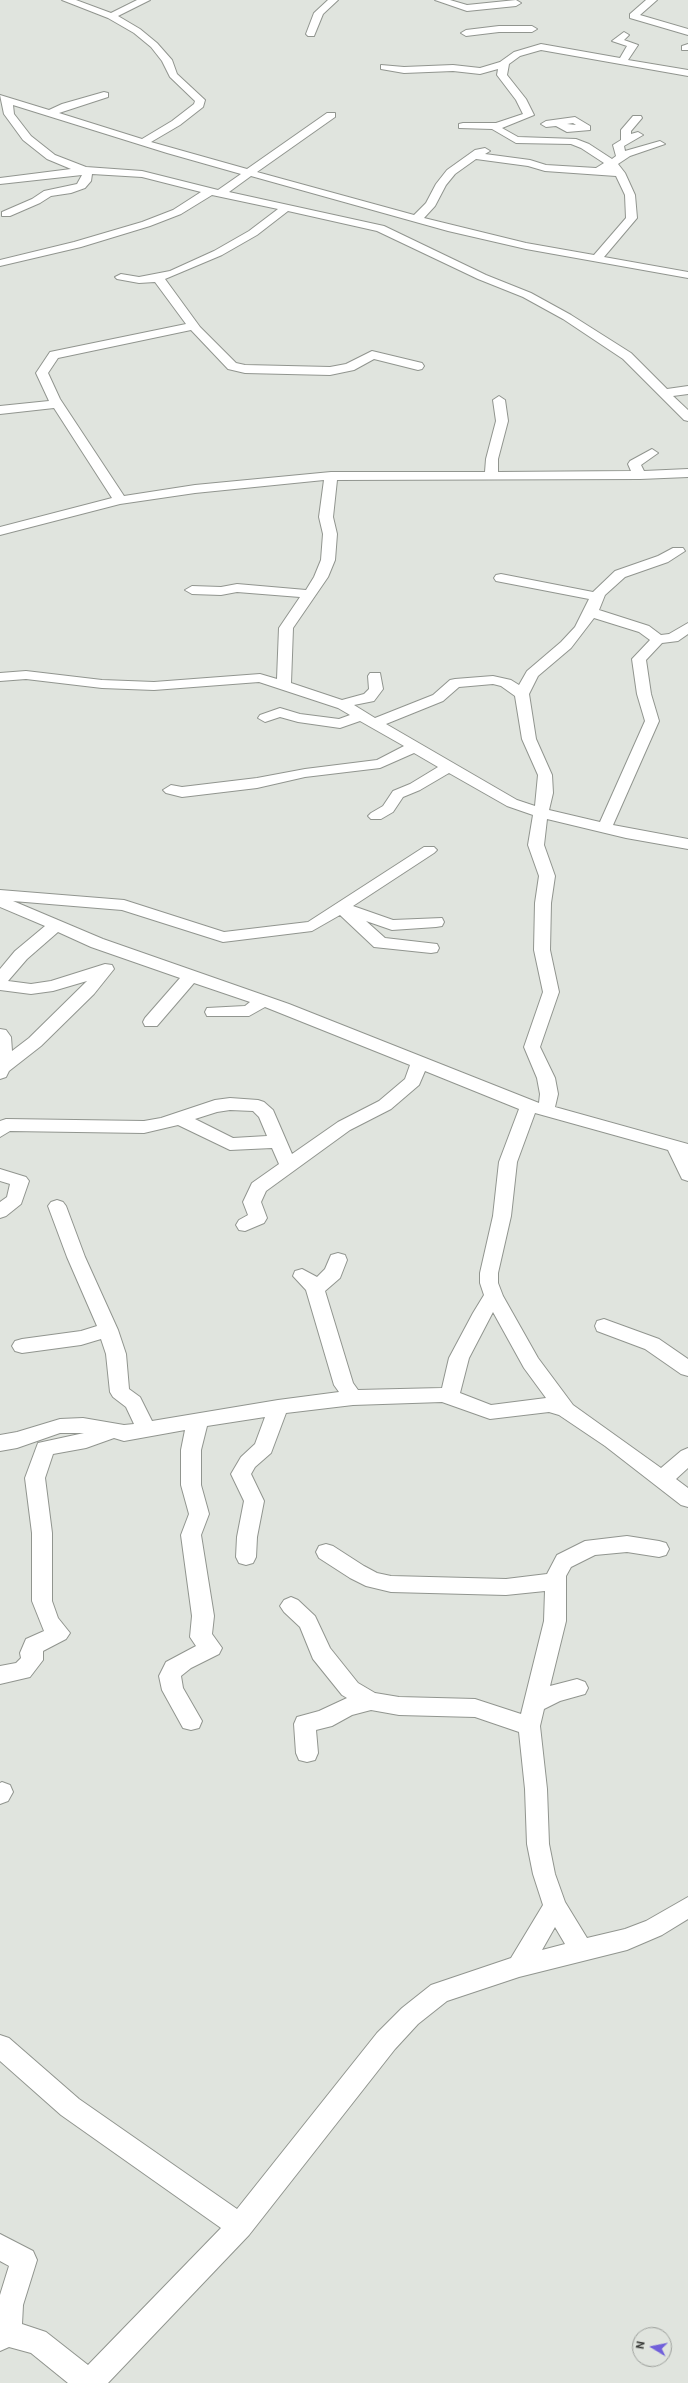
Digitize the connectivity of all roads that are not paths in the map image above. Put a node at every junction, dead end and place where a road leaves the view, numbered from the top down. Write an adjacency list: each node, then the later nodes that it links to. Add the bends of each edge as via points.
1 (67, 0): 7 (street)
2 (144, 0): 7 (street)
3 (333, 0): 11 (street, via 318,13)
4 (440, 0): 6 (street, via 468,8)
5 (652, 0): 10 (street, via 633,16)
6 (519, 7): 8 (street)
7 (111, 16): 34 (street, via 137,31 154,45 167,60 173,75 200,100 199,105 176,123)
8 (532, 29): 9 (street); 13 (street)
9 (466, 32)
10 (688, 32)
11 (311, 34)
12 (624, 35): 14 (street, via 617,41 632,45)
13 (541, 47): 14 (street); 15 (street, via 517,54)
14 (622, 62): 17 (street)
15 (504, 64): 16 (street, via 480,70 452,68 419,73); 21 (street, via 502,75 521,98)
16 (384, 67)
17 (688, 73)
18 (104, 95): 22 (street)
19 (3, 99): 22 (street); 23 (street)
20 (63, 99): 22 (street)
21 (523, 105): 27 (street, via 533,109); 29 (street, via 529,115)
22 (41, 110): 23 (street); 34 (street)
23 (9, 114): 40 (street, via 27,138 51,157)
24 (331, 115): 42 (street)
25 (637, 118): 33 (street, via 626,130)
26 (558, 123): 27 (street)
27 (546, 124): 32 (street)
28 (463, 126): 29 (street)
29 (497, 126): 31 (street)
30 (638, 135): 33 (street)
31 (516, 140): 32 (street); 37 (street, via 500,148 479,152)
32 (572, 141): 39 (street, via 585,146)
33 (626, 141): 36 (street, via 618,145)
34 (143, 142): 42 (street)
35 (660, 144): 36 (street)
36 (624, 155): 38 (street); 39 (street)
37 (475, 156): 41 (street, via 530,163 542,171); 48 (street, via 452,172 441,184 431,204)
38 (652, 157)
39 (612, 164): 41 (street); 43 (street)
40 (84, 170): 44 (street); 45 (street, via 142,174); 47 (street, via 86,181 81,186 48,193)
41 (590, 171): 43 (street)
42 (252, 172): 45 (street); 48 (street)
43 (620, 173): 49 (street, via 630,195 632,218)
44 (0, 181)
45 (215, 192): 46 (street); 50 (street, via 177,212 146,224 77,245)
46 (286, 207): 53 (street, via 253,233 218,253); 57 (street, via 380,228 482,277 527,295 567,317 627,356)
47 (6, 214)
48 (418, 218): 49 (street, via 486,237)
49 (597, 258): 51 (street)
50 (0, 263)
51 (688, 275)
52 (121, 278): 53 (street)
53 (158, 278): 54 (street)
54 (194, 326): 55 (street, via 232,366 245,369 330,371 350,367 372,355); 59 (street, via 54,355 42,372)
55 (418, 366)
56 (688, 390): 57 (street)
57 (665, 393): 61 (street)
58 (499, 400): 64 (street, via 502,421 492,459)
59 (58, 404): 60 (street); 67 (street)
60 (0, 410)
61 (688, 417)
62 (652, 453): 65 (street, via 634,464)
63 (688, 473): 65 (street)
64 (491, 475): 65 (street); 66 (street)
65 (640, 475)
66 (331, 476): 67 (street, via 195,489); 72 (street, via 326,517 330,534 328,560 321,577)
67 (120, 500): 68 (street)
68 (0, 531)
69 (678, 551): 73 (street, via 620,574 599,593)
70 (502, 578): 73 (street)
71 (192, 590): 72 (street, via 221,591 237,588)
72 (309, 594): 79 (street, via 286,628)
73 (598, 597): 74 (street)
74 (591, 612): 76 (street, via 644,629); 80 (street, via 566,644 532,674)
75 (688, 627): 76 (street, via 673,638)
76 (658, 639): 90 (street, via 639,659 644,694 652,721)
77 (0, 676): 79 (street, via 154,686 260,678)
78 (375, 676): 81 (street, via 376,689 369,698 352,700)
79 (284, 685): 81 (street)
80 (522, 694): 84 (street, via 506,683 493,680 455,683 438,698); 88 (street, via 529,739 545,775)
81 (343, 705): 82 (street)
82 (362, 715): 83 (street, via 340,724 298,718 280,712); 84 (street)
83 (265, 718)
84 (375, 722): 85 (street)
85 (416, 746): 86 (street); 87 (street, via 380,764 257,783 182,792)
86 (450, 766): 88 (street, via 512,803); 89 (street, via 398,794 388,809)
87 (171, 790)
88 (542, 813): 90 (street); 110 (street, via 536,832 536,845 547,876 543,903 542,950 551,992 532,1047 546,1078 549,1094)
89 (376, 816)
90 (604, 827): 91 (street)
91 (688, 844)
92 (429, 850): 95 (street)
93 (0, 896): 95 (street, via 124,905 223,937 312,926)
94 (0, 901): 97 (street)
95 (340, 907): 96 (street, via 392,925); 98 (street, via 380,943)
96 (436, 922)
97 (56, 925): 99 (street); 102 (street, via 21,955)
98 (431, 948)
99 (128, 954): 100 (street); 101 (street)
100 (105, 969): 103 (street, via 53,986 31,989); 109 (street, via 88,990 35,1042)
101 (191, 976): 104 (street); 106 (street)
102 (0, 979)
103 (0, 985)
104 (262, 1001): 105 (street, via 249,1011); 108 (street)
105 (213, 1012)
106 (151, 1022)
107 (0, 1034): 109 (street, via 4,1037)
108 (419, 1063): 110 (street); 115 (street, via 413,1081 398,1095 385,1105 344,1126)
109 (1, 1071)
110 (537, 1108): 114 (street); 124 (street, via 508,1162 502,1216 489,1273 489,1283)
111 (179, 1118): 112 (street, via 144,1128); 113 (street, via 230,1144); 113 (street, via 198,1110 230,1104 258,1106 267,1114 274,1126)
112 (2, 1126)
113 (278, 1142): 115 (street)
114 (682, 1149): 117 (street)
115 (288, 1165): 120 (street, via 258,1187 252,1202 258,1218)
116 (0, 1175): 119 (street, via 20,1181 15,1200)
117 (688, 1175)
118 (56, 1206): 126 (street)
119 (0, 1212)
120 (245, 1225)
121 (338, 1260): 123 (street, via 332,1273)
122 (302, 1276): 123 (street, via 308,1279)
123 (315, 1289): 130 (street, via 344,1385)
124 (494, 1296): 129 (street, via 482,1313 459,1358); 132 (street, via 531,1363)
125 (604, 1326): 128 (street, via 652,1344)
126 (108, 1330): 127 (street, via 81,1338); 134 (street, via 116,1354 120,1392 133,1402)
127 (22, 1346)
128 (688, 1369)
129 (449, 1397): 130 (street); 132 (street, via 490,1412 549,1405)
130 (352, 1398): 131 (street)
131 (278, 1407): 133 (street); 142 (street, via 264,1448 248,1462 241,1474 254,1501)
132 (566, 1410): 138 (street)
133 (200, 1420): 134 (street); 149 (street, via 194,1433 191,1450 191,1485 199,1514 191,1535 203,1616 201,1637 211,1648 174,1668 170,1676 173,1690)
134 (147, 1430): 135 (street)
135 (110, 1432): 136 (street, via 83,1425 60,1426); 145 (street, via 45,1448 35,1478 42,1533 42,1601 50,1622 58,1633 34,1644 32,1660 22,1671)
136 (0, 1443)
137 (688, 1456): 138 (street, via 669,1474)
138 (657, 1476): 139 (street)
139 (688, 1499)
140 (659, 1549): 143 (street, via 626,1544 592,1547 564,1561)
141 (326, 1552): 143 (street, via 373,1580 391,1584 506,1587)
142 (246, 1557)
143 (556, 1580): 148 (street, via 555,1621)
144 (291, 1606): 147 (street, via 308,1622 321,1653 350,1689)
145 (0, 1675)
146 (577, 1688): 148 (street, via 556,1692)
147 (371, 1701): 150 (street, via 399,1706 475,1708); 151 (street, via 347,1707 324,1719 305,1724)
148 (533, 1704): 150 (street)
149 (191, 1721)
150 (529, 1726): 152 (street, via 536,1788 538,1844 544,1874)
151 (307, 1753)
152 (555, 1906): 154 (street); 155 (street)
153 (688, 1907): 154 (street, via 654,1928 627,1939)
154 (581, 1950): 155 (street)
155 (519, 1966): 157 (street, via 440,1993 410,2016 386,2041)
156 (0, 2046): 157 (street, via 70,2107)
157 (240, 2226): 160 (street)
158 (0, 2248): 159 (street, via 24,2260 10,2305)
159 (4, 2336): 160 (street, via 37,2341)
160 (89, 2383)

